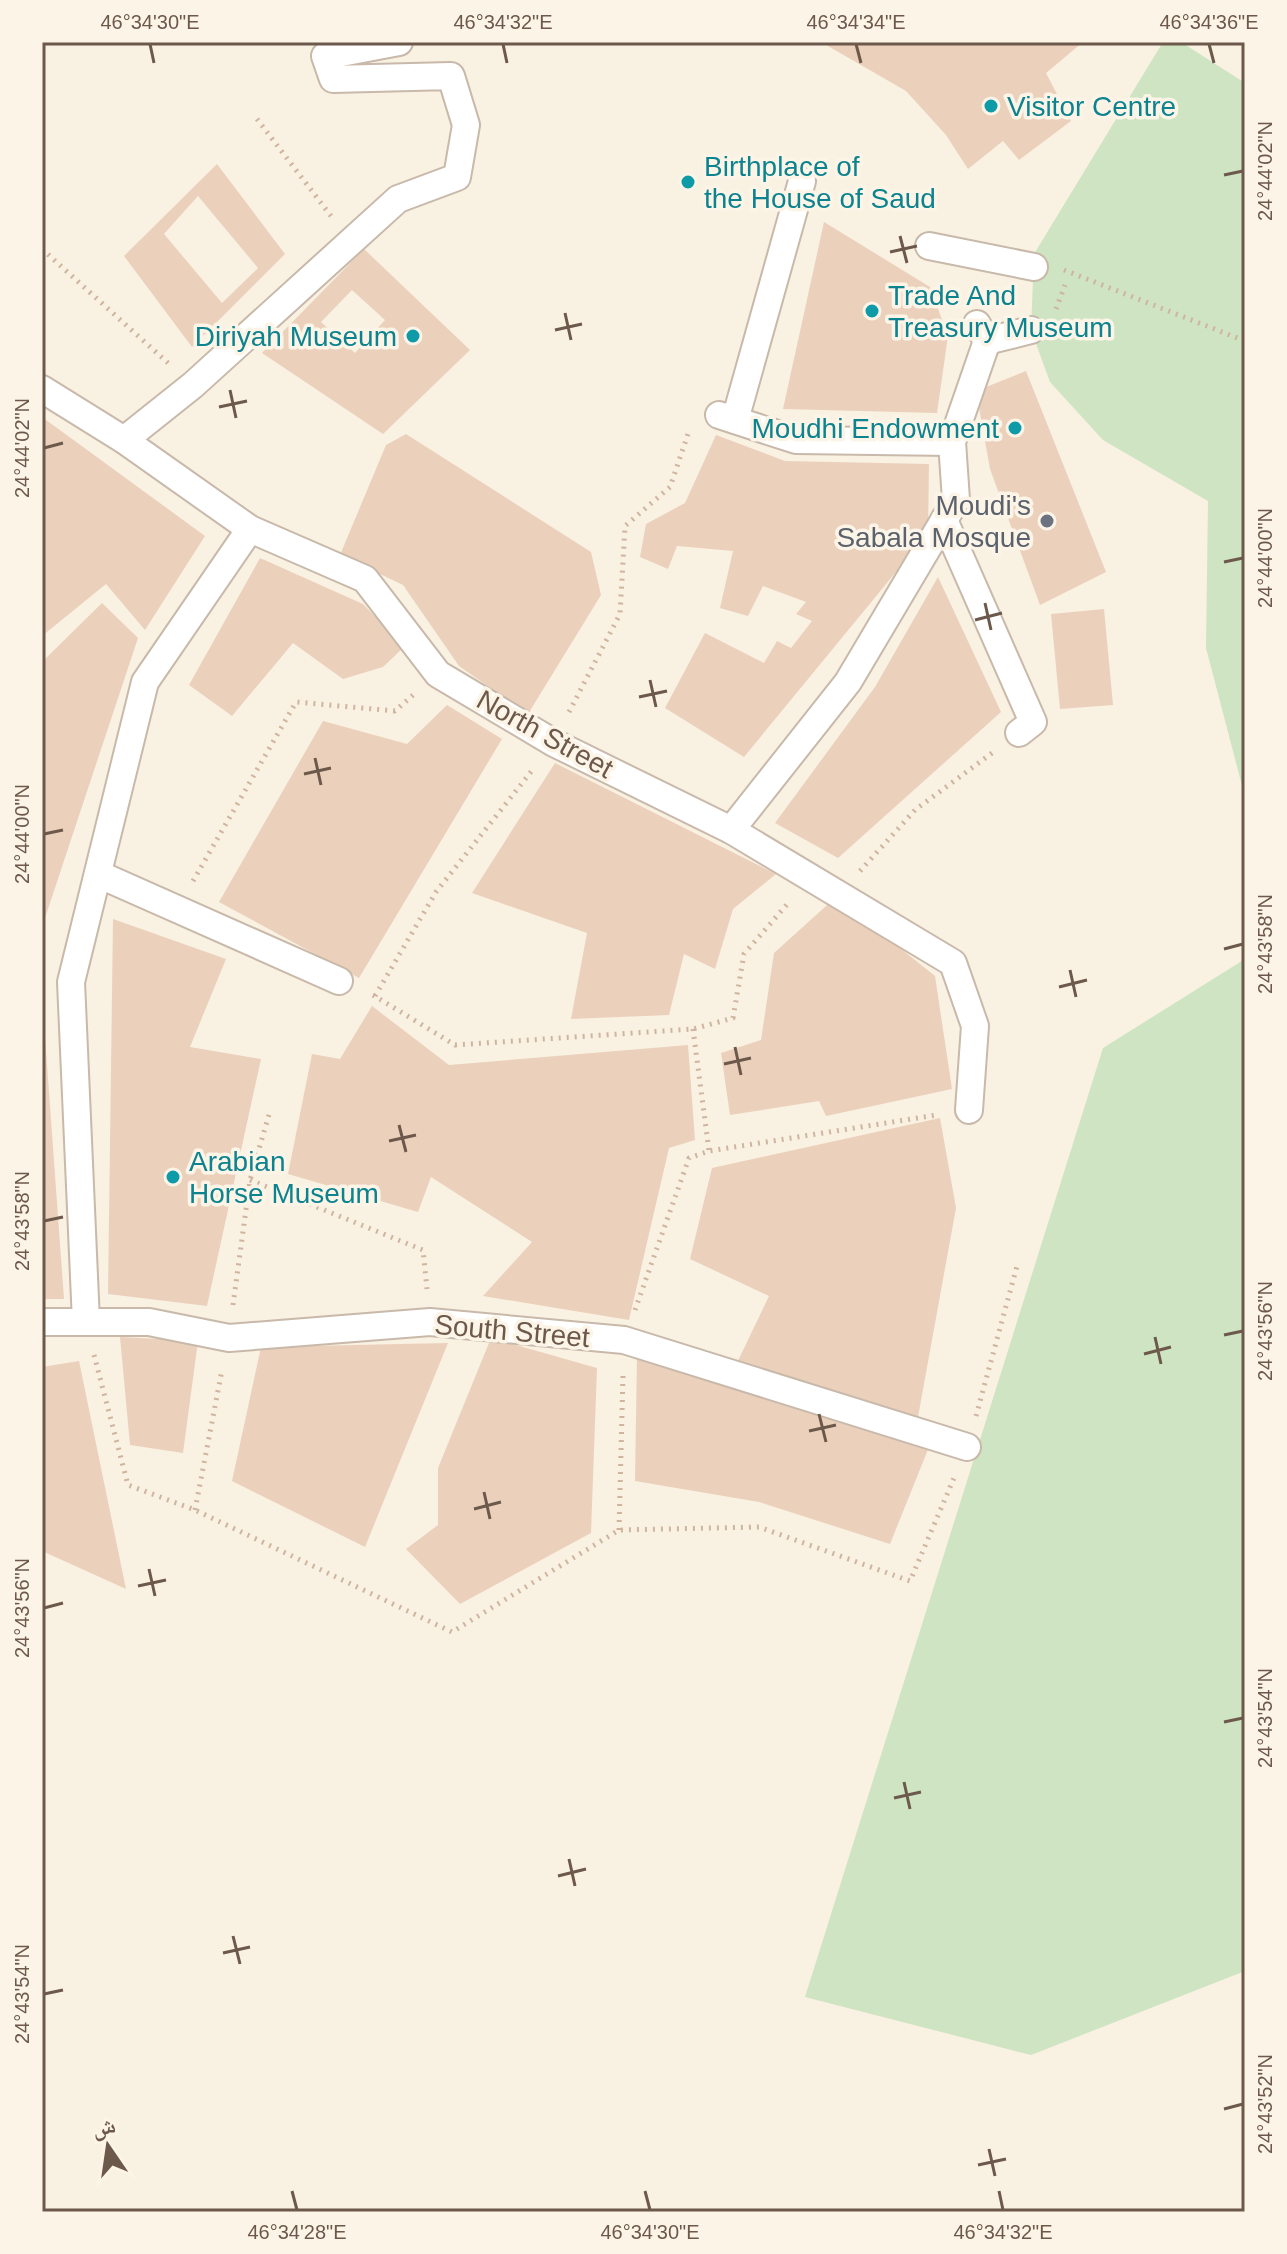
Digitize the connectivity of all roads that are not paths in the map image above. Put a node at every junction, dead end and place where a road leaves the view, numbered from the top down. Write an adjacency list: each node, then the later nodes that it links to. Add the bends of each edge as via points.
1 (399, 42): 7 (street, via 325,56 333,79 451,76 466,125 457,177 398,199 193,385)
2 (802, 181): 8 (street, via 727,418 796,440)
3 (929, 246): 4 (street)
4 (1034, 267)
5 (1031, 330): 8 (street, via 982,333)
6 (42, 389): 7 (street, North Street)
7 (124, 440): 10 (street, North Street)
8 (952, 442): 9 (street, via 956,500)
9 (944, 520): 11 (street, via 1033,722); 12 (street, via 848,682)
10 (250, 529): 12 (street, North Street, via 365,579 437,673 554,743); 13 (street, via 145,682)
11 (1019, 733)
12 (731, 830): 15 (street, North Street, via 953,963 975,1026)
13 (98, 874): 14 (street); 17 (street, via 71,982)
14 (339, 981)
15 (969, 1110)
16 (42, 1322): 17 (street, South Street)
17 (86, 1322): 18 (street, South Street, via 149,1322 229,1338 430,1322 624,1340)
18 (967, 1447)

